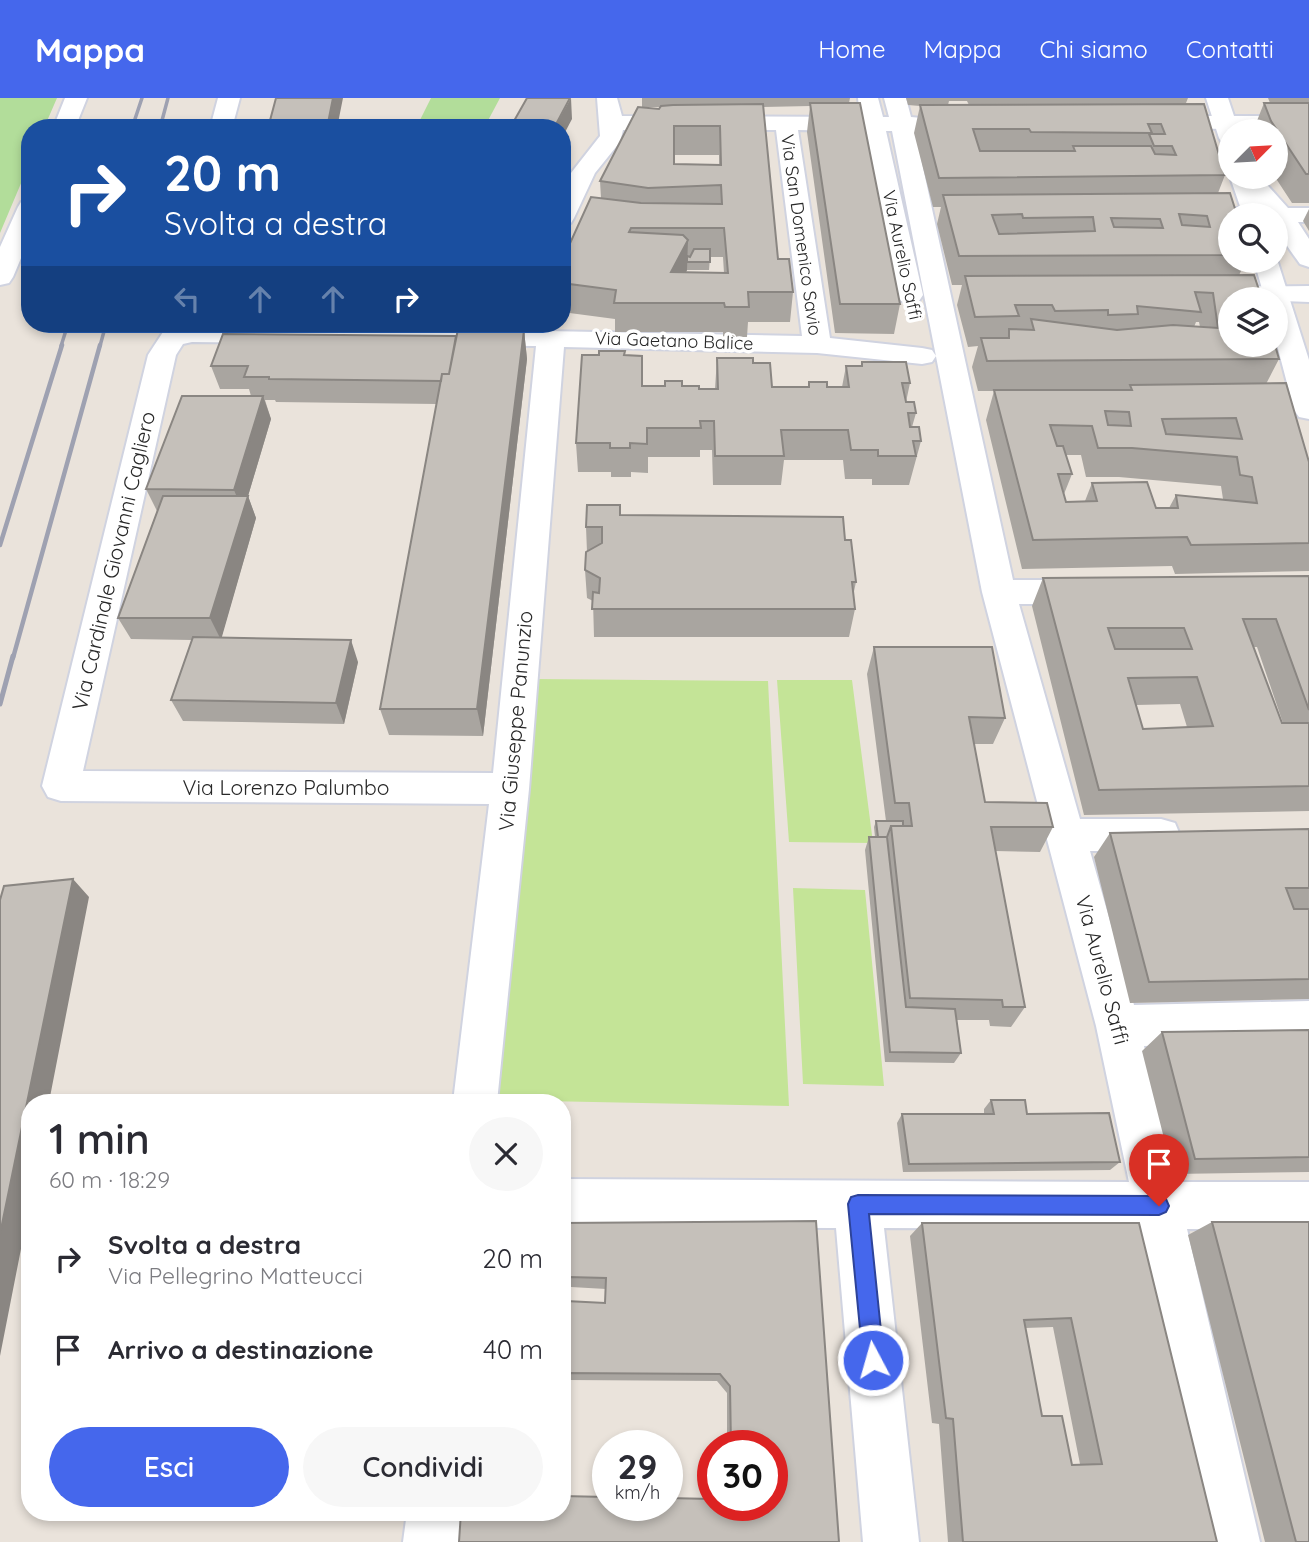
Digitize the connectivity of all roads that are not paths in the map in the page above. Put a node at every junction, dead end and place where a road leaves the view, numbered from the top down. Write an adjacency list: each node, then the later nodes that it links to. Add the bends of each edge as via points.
1 (76, 98): 7 (street)
2 (229, 98): 8 (street)
3 (606, 98): 10 (street)
4 (868, 98): 14 (street, Via Aurelio Saffi)
5 (895, 98): 15 (street, Via Aurelio Saffi)
6 (1217, 98): 9 (street)
7 (68, 119)
8 (224, 119)
9 (1224, 119)
10 (613, 123): 13 (street); 20 (street, via 609,145 585,170)
11 (1131, 123): 18 (street)
12 (1309, 123): 17 (street)
13 (786, 124): 14 (street); 43 (street, Via San Domenico Savio)
14 (874, 124): 15 (street); 40 (street, Via Aurelio Saffi)
15 (902, 124): 16 (street); 22 (street, Via Aurelio Saffi)
16 (943, 124)
17 (1288, 125)
18 (1218, 129)
19 (1256, 189): 21 (street)
20 (571, 199)
21 (1270, 203)
22 (921, 214): 23 (street); 36 (street, Via Aurelio Saffi)
23 (949, 214)
24 (1158, 215): 25 (street)
25 (1218, 215)
26 (1288, 215): 27 (street)
27 (1309, 215)
28 (1288, 226): 30 (street)
29 (21, 228): 31 (street)
30 (1309, 259)
31 (0, 277)
32 (1309, 294): 35 (street)
33 (1180, 295): 34 (street)
34 (1218, 295)
35 (1288, 295)
36 (937, 297): 37 (street); 45 (street, Via Aurelio Saffi)
37 (964, 297)
38 (212, 333): 41 (street, Via Gaetano Balice)
39 (528, 333): 42 (street, Via Gaetano Balice)
40 (918, 334): 43 (street, Via Gaetano Balice); 45 (street, Via Aurelio Saffi)
41 (173, 338): 49 (street, Via Cardinale Giovanni Cagliero, via 162,355)
42 (551, 338): 43 (street, Via Gaetano Balice); 50 (street, Via Giuseppe Panunzio)
43 (817, 345)
44 (1288, 351): 46 (street)
45 (973, 402): 48 (street, Via Aurelio Saffi)
46 (1301, 407)
47 (1121, 592): 48 (street)
48 (999, 593): 51 (street, Via Aurelio Saffi)
49 (61, 786): 50 (street, Via Lorenzo Palumbo)
50 (510, 789): 55 (street, Via Giuseppe Panunzio)
51 (1065, 835): 52 (street); 54 (street, Via Aurelio Saffi)
52 (1201, 836)
53 (1309, 1021): 54 (street)
54 (1118, 1026): 58 (street, Via Aurelio Saffi)
55 (476, 1094)
56 (571, 1203): 57 (street)
57 (858, 1204): 58 (street); 62 (street)
58 (1159, 1206): 59 (street); 63 (street, Via Aurelio Saffi)
59 (1309, 1206)
60 (433, 1521): 61 (street)
61 (431, 1542)
62 (891, 1542)
63 (1232, 1542)

